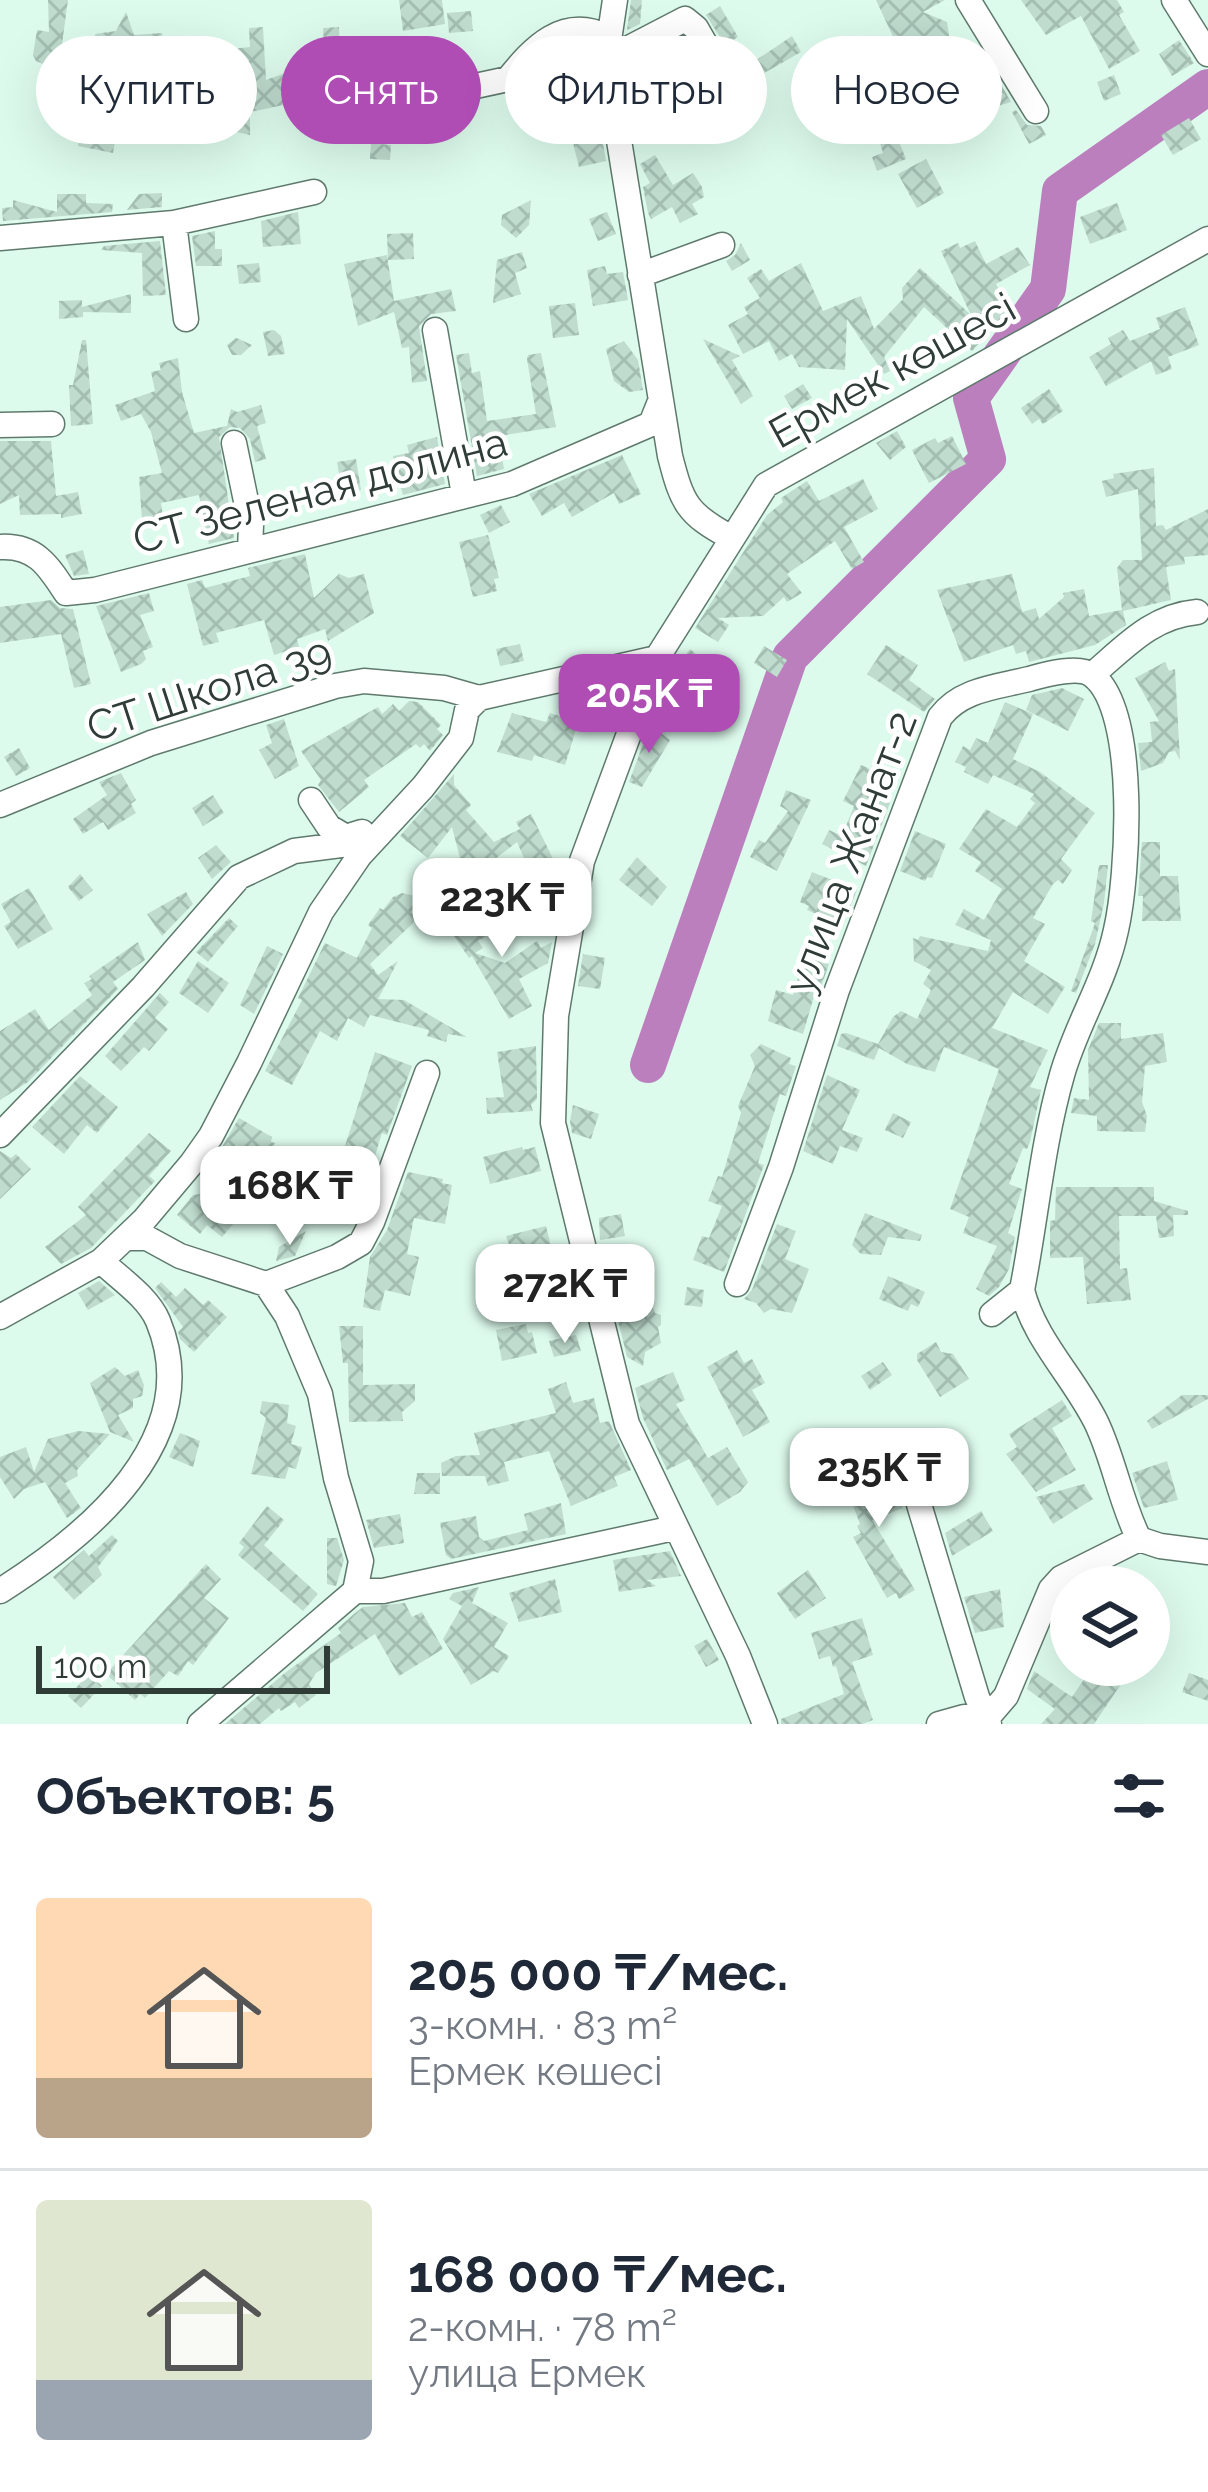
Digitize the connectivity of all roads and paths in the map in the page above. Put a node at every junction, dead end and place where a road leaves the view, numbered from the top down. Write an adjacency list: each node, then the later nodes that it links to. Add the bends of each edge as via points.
1 (615, 0): 6 (street)
2 (968, 0): 10 (street)
3 (1174, 0): 9 (street)
4 (554, 36): 5 (street)
5 (590, 36)
6 (609, 36)
7 (641, 36): 8 (street, via 685,19)
8 (701, 36)
9 (1208, 54)
10 (1036, 111)
11 (621, 144): 17 (street)
12 (314, 192): 13 (street)
13 (174, 223): 14 (street); 18 (street)
14 (0, 238)
15 (1208, 239): 25 (street, Ермек көшесі, via 766,485)
16 (722, 245): 17 (street)
17 (640, 275): 20 (street)
18 (186, 319)
19 (435, 330): 24 (street)
20 (659, 404): 24 (street, СТ Зеленая долина, via 651,424 632,434 512,484); 25 (street, via 680,498 698,520)
21 (52, 424): 22 (street)
22 (0, 425)
23 (234, 443): 27 (street)
24 (464, 495): 27 (street, СТ Зеленая долина)
25 (730, 537): 29 (street, Ермек көшесі)
26 (0, 548): 27 (street, СТ Зеленая долина, via 34,553 66,593 78,594)
27 (250, 550)
28 (1197, 612): 30 (street, via 1155,622)
29 (657, 658): 31 (street, СТ Школа 39); 45 (street, Ермек көшесі, via 582,861 556,1016 553,1123 627,1424)
30 (1092, 675): 40 (street, улица Жанат-2, via 1043,675 986,689 952,701 940,717); 41 (street, via 1110,701 1123,746 1122,897 1106,970 1061,1078)
31 (479, 698): 33 (street, СТ Школа 39, via 364,681 335,686 151,743); 34 (street, via 467,710 461,738)
32 (311, 800): 34 (street, via 346,837)
33 (0, 805)
34 (380, 833): 36 (street, via 294,851 239,878); 37 (street, via 321,912 211,1136)
35 (427, 1073): 39 (street, via 361,1243)
36 (0, 1135)
37 (127, 1238): 38 (street); 39 (street, via 147,1238)
38 (101, 1261): 43 (street); 48 (street, via 157,1318 168,1379 159,1433 120,1496)
39 (266, 1284): 49 (street, via 320,1394 362,1561)
40 (737, 1284)
41 (1022, 1289): 42 (street); 46 (street, via 1028,1316 1098,1426)
42 (992, 1315)
43 (0, 1317)
44 (915, 1491): 50 (street)
45 (674, 1528): 49 (street); 52 (street, Ермек көшесі)
46 (1138, 1538): 47 (street); 50 (street, via 1060,1578)
47 (1208, 1552)
48 (0, 1591)
49 (355, 1592): 51 (street)
50 (988, 1720): 53 (street)
51 (200, 1724)
52 (765, 1724)
53 (938, 1724)

